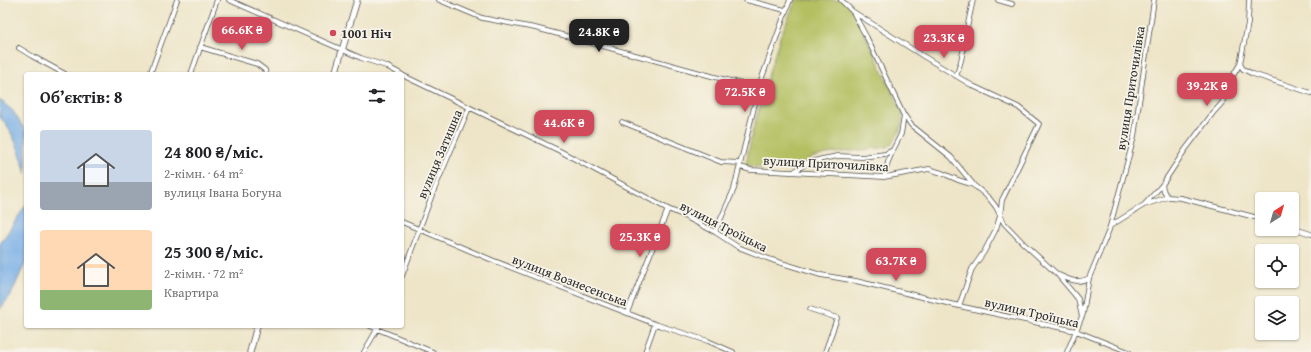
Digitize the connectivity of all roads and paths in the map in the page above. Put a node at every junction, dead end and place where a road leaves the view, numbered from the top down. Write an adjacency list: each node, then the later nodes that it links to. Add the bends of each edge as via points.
1 (177, 0): 21 (street)
2 (217, 0): 16 (street)
3 (229, 0): 18 (street, вулиця Троїцька)
4 (357, 0): 18 (street)
5 (439, 0): 28 (street, via 482,18 535,28 751,86)
6 (746, 0): 14 (street)
7 (790, 0): 14 (street)
8 (841, 0): 15 (street)
9 (973, 0): 27 (street)
10 (998, 0): 13 (street)
11 (1154, 0): 45 (street, вулиця Приточилівка, via 1134,138)
12 (1249, 0): 19 (street, via 1248,23)
13 (1012, 4)
14 (785, 10): 28 (street)
15 (852, 11): 27 (street); 31 (street, via 868,38)
16 (200, 47): 22 (street); 23 (street, via 257,64)
17 (19, 48): 20 (street)
18 (342, 49): 24 (street); 25 (street, вулиця Троїцька)
19 (1240, 64): 29 (street, via 1243,69 1253,74); 37 (street, via 1222,102)
20 (61, 72)
21 (151, 72)
22 (192, 72)
23 (266, 72)
24 (335, 72)
25 (397, 72)
26 (404, 76): 30 (street, вулиця Троїцька)
27 (956, 76): 42 (street, via 1018,107 1040,124 1005,194)
28 (760, 82): 34 (street)
29 (1311, 93)
30 (469, 108): 41 (street, вулиця Троїцька, via 560,151); 46 (street, вулиця Затишна)
31 (904, 116): 33 (street, via 901,134); 38 (street, via 911,125 951,157)
32 (622, 122): 34 (street, вулиця Приточилівка, via 721,162)
33 (893, 150): 35 (street, via 874,156 822,158 807,163); 36 (street)
34 (740, 165): 35 (street, вулиця Приточилівка, via 751,170); 48 (street, via 734,189)
35 (795, 172): 36 (street, вулиця Приточилівка)
36 (884, 178): 38 (street, вулиця Приточилівка, via 929,169)
37 (1162, 184): 39 (street); 40 (street)
38 (976, 187): 42 (street, вулиця Приточилівка, via 995,205)
39 (1168, 197): 40 (street); 43 (street)
40 (1144, 205): 45 (street)
41 (668, 209): 48 (street, вулиця Троїцька); 55 (street)
42 (1000, 216): 51 (street, вулиця Приточилівка, via 1008,228); 53 (street, via 993,235 972,269)
43 (1255, 217)
44 (404, 223): 46 (street, вулиця Вознесенська)
45 (1110, 226): 52 (street, вулиця Приточилівка)
46 (420, 228): 50 (street, вулиця Затишна); 55 (street, вулиця Вознесенська, via 492,260)
47 (1299, 230): 49 (street)
48 (715, 232): 53 (street, вулиця Троїцька, via 738,247 794,267)
49 (1311, 234)
50 (404, 271)
51 (1057, 274): 52 (street, via 1078,281); 56 (street, вулиця Приточилівка, via 1077,297)
52 (1089, 278): 56 (street, вулиця Приточилівка)
53 (959, 306): 60 (street, вулиця Троїцька)
54 (810, 309): 66 (street, via 837,318)
55 (627, 313): 57 (street, вулиця Вознесенська)
56 (1082, 316): 60 (street, вулиця Приточилівка)
57 (655, 324): 64 (street); 65 (street, вулиця Вознесенська)
58 (256, 328): 61 (street)
59 (379, 328): 62 (street); 63 (street)
60 (1076, 331): 67 (street, вулиця Приточилівка); 68 (street, вулиця Троїцька)
61 (250, 352)
62 (364, 352)
63 (433, 352)
64 (645, 352)
65 (733, 352)
66 (825, 352)
67 (1067, 352)
68 (1129, 352)

